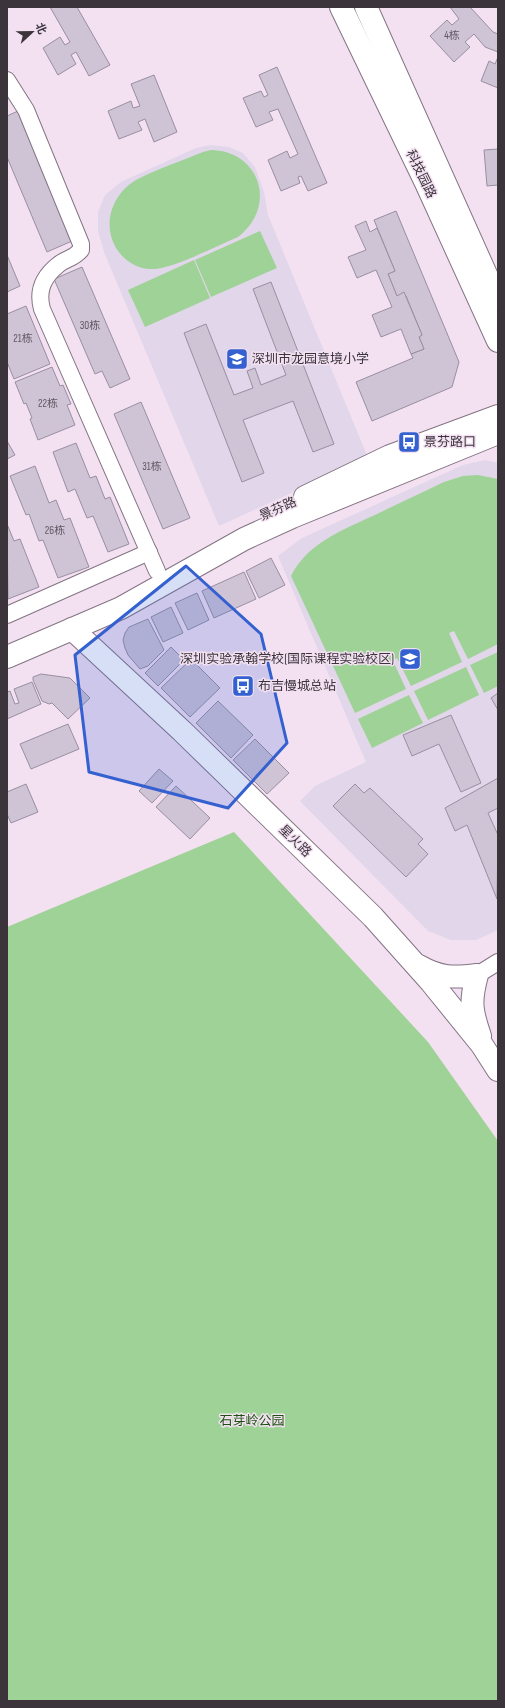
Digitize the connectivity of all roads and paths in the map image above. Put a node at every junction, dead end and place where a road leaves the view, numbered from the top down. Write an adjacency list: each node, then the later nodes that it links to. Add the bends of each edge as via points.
1 (341, 7): 5 (street, 科技园路, via 426,183)
2 (366, 7): 4 (street, 科技园路)
3 (7, 80): 8 (street, via 26,110 81,244 81,250 75,257 59,264 40,289 42,309)
4 (498, 301)
5 (498, 341)
6 (498, 416): 8 (street, 景芬路, via 390,456 240,526)
7 (498, 433): 10 (street, 景芬路, via 278,523 244,539 120,608)
8 (153, 562): 9 (street); 10 (street, 景芬路, via 98,603)
9 (7, 615)
10 (72, 629): 11 (street, 景芬路); 13 (street, 星火路, via 182,731 373,917)
11 (7, 657)
12 (498, 962): 14 (street)
13 (419, 966): 14 (street, via 432,974 444,976); 15 (street, 星火路)
14 (477, 974): 15 (street, via 472,1013)
15 (482, 1045): 16 (street, 星火路)
16 (498, 1070)

